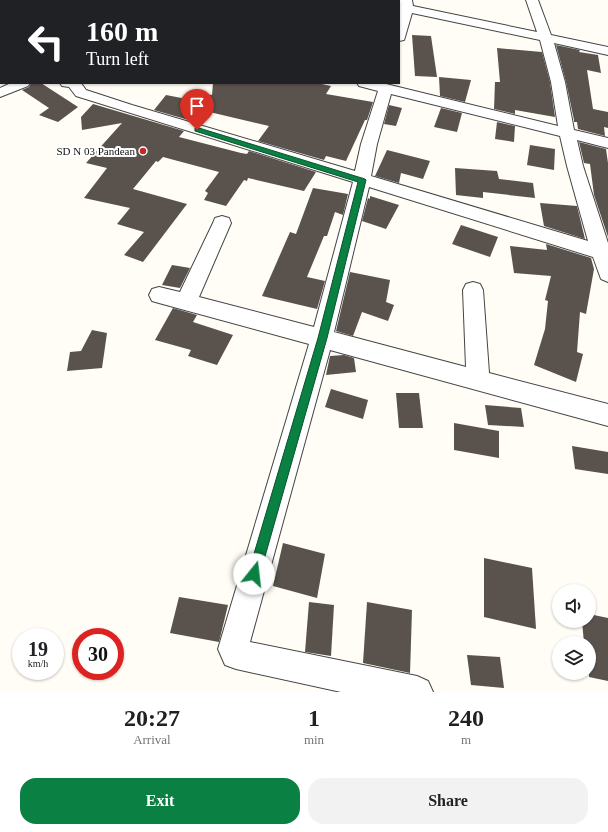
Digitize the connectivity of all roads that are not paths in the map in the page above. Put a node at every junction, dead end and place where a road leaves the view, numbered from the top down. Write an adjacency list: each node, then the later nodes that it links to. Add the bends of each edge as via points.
1 (532, 0): 4 (street)
2 (407, 4): 3 (street); 4 (street)
3 (400, 33)
4 (546, 38): 5 (street); 11 (street, via 558,82)
5 (608, 51)
6 (21, 84): 10 (street)
7 (74, 84): 13 (street, via 81,93 104,101)
8 (371, 84): 9 (street)
9 (384, 86): 11 (street); 13 (street)
10 (0, 93)
11 (567, 132): 12 (street); 15 (street, via 575,166)
12 (608, 143)
13 (362, 180): 15 (street); 20 (street)
14 (222, 223): 19 (street)
15 (605, 253): 16 (street)
16 (608, 274)
17 (473, 290): 21 (street)
18 (159, 295): 19 (street)
19 (186, 302): 20 (street)
20 (322, 338): 21 (street); 23 (street, via 233,649 236,654)
21 (478, 379): 22 (street)
22 (608, 415)
23 (417, 692)

